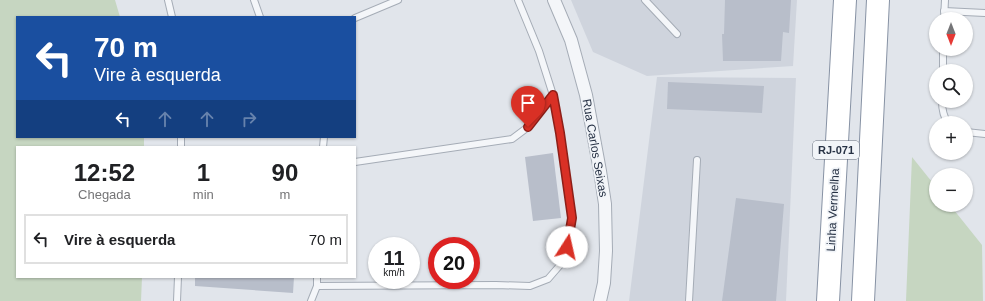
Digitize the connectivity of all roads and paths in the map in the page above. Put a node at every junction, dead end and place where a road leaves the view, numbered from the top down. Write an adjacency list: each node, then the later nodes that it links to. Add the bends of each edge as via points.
1 (168, 0): 12 (lane)
2 (254, 0): 13 (lane)
3 (398, 0): 14 (lane)
4 (518, 0): 16 (lane, via 539,51)
5 (554, 0): 26 (street, Rua Carlos Seixas, via 571,40 596,144 605,204 606,251)
6 (645, 0): 15 (lane)
7 (844, 0): 28 (highway, Linha Vermelha / RJ-071)
8 (878, 0): 29 (highway, RJ-071)
9 (945, 0): 10 (lane)
10 (944, 11): 11 (lane)
11 (985, 13)
12 (172, 16)
13 (260, 16)
14 (356, 18)
15 (677, 34)
16 (553, 95): 20 (lane, via 528,127 512,139); 23 (lane, via 572,218 561,264 548,279 530,286)
17 (973, 133): 18 (lane)
18 (985, 134)
19 (697, 160): 27 (lane)
20 (356, 162)
21 (178, 278): 24 (lane)
22 (317, 278): 23 (lane)
23 (317, 286): 25 (lane)
24 (177, 301)
25 (311, 301)
26 (600, 301)
27 (689, 301)
28 (828, 301)
29 (863, 301)

